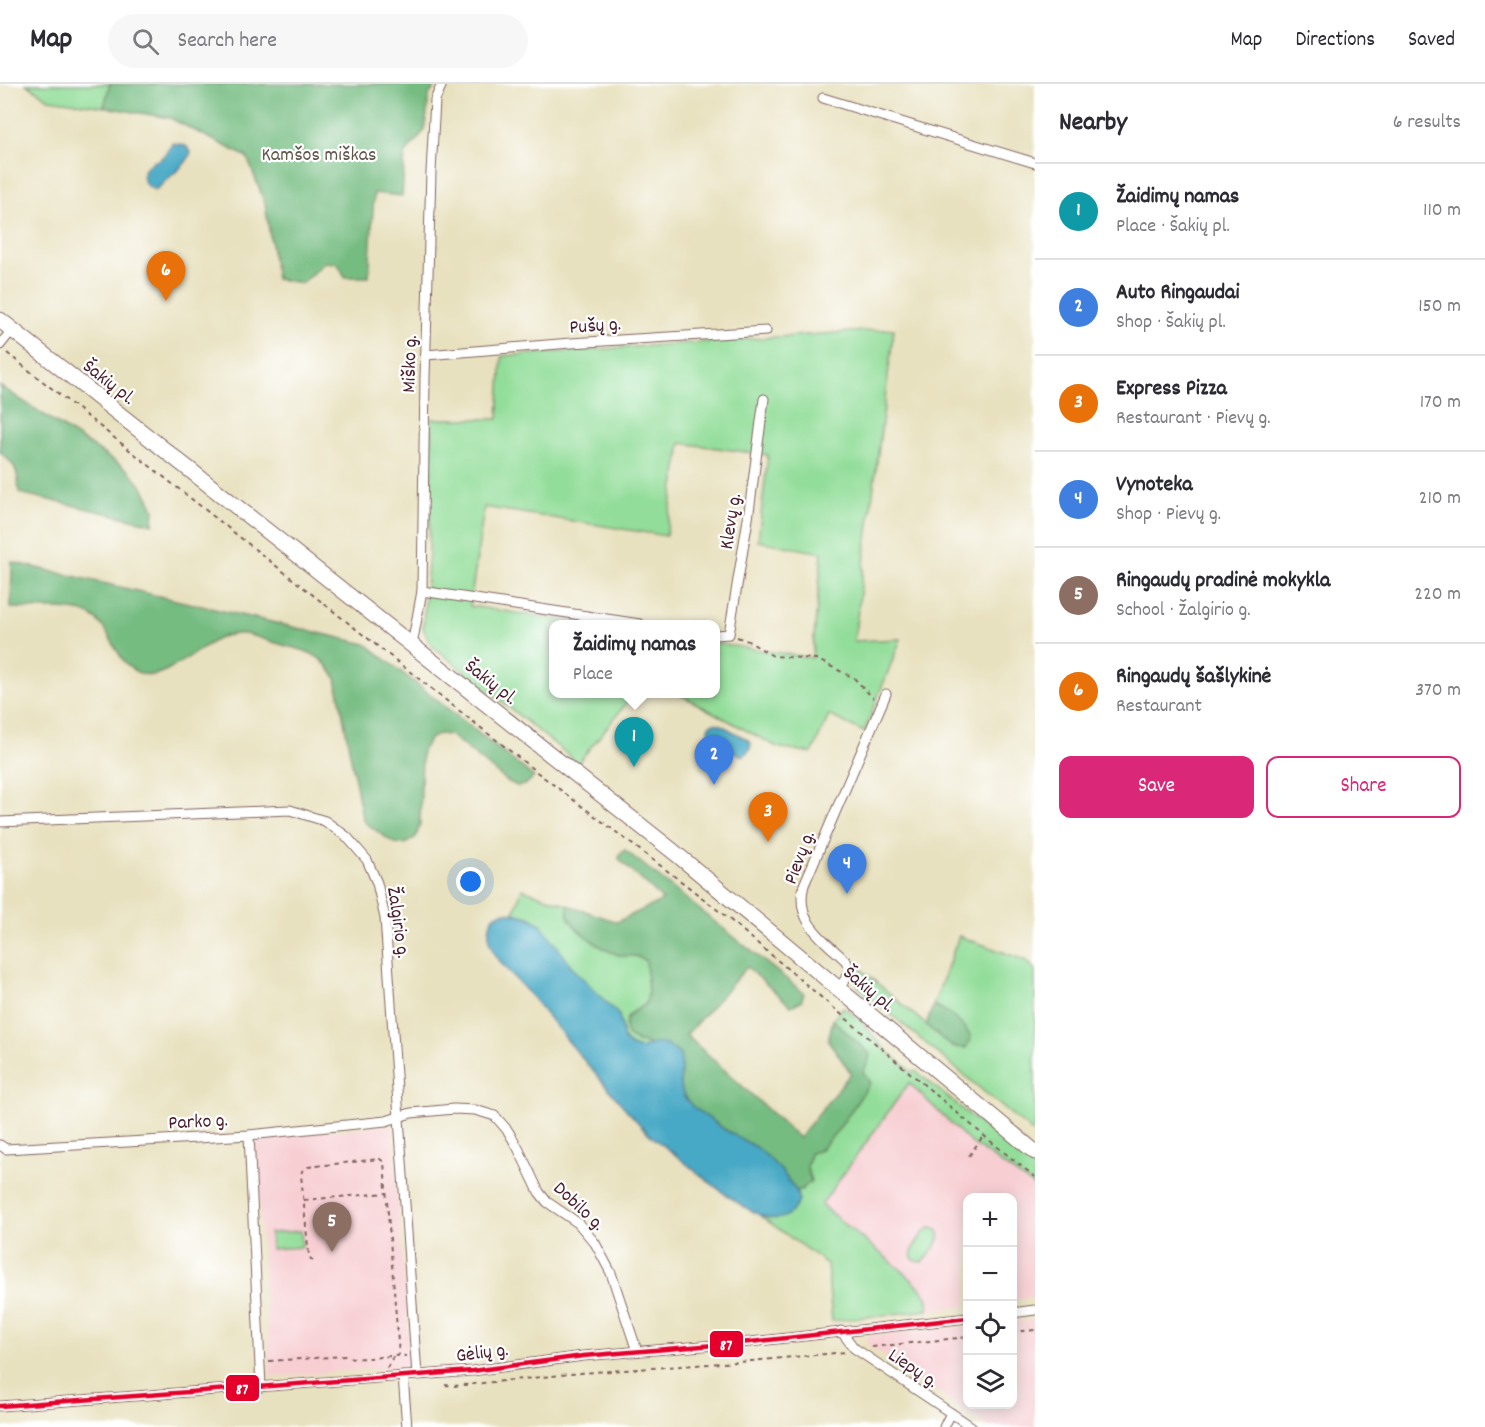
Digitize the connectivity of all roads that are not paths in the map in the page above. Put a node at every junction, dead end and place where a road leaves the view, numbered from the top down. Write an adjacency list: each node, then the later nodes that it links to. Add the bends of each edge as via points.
1 (442, 84): 7 (street, Miško g., via 435,100)
2 (824, 98): 3 (street)
3 (1035, 163)
4 (6, 325): 6 (street); 12 (main road, Šakių pl.)
5 (766, 331): 7 (street, Pušų g.)
6 (0, 346)
7 (426, 355): 9 (street, Miško g.)
8 (764, 399): 11 (street, Klevų g., via 729,634)
9 (422, 591): 10 (street); 12 (street, Miško g.)
10 (614, 620)
11 (720, 635)
12 (412, 645): 15 (main road, Šakių pl., via 674,852)
13 (886, 694): 15 (street, Pievų g., via 801,894 805,918 849,968)
14 (0, 822): 16 (street, Žalgirio g., via 290,810 325,821 347,837 367,860 385,918)
15 (838, 988): 19 (main road, Šakių pl.)
16 (399, 1117): 17 (street, Parko g.); 24 (street, Dobilo g., via 454,1109 495,1116 518,1148 539,1192 547,1202 578,1222 595,1243 611,1273); 25 (street, Žalgirio g.)
17 (249, 1135): 18 (street, Parko g., via 6,1149); 27 (street)
18 (0, 1145)
19 (1035, 1152)
20 (1035, 1310): 21 (street)
21 (1017, 1312)
22 (963, 1319): 23 (street, Gėlių g.)
23 (841, 1331): 24 (street, Gėlių g.); 29 (street, Liepų g., via 854,1348)
24 (637, 1351): 25 (street, Gėlių g.)
25 (417, 1375): 26 (street, Gėlių g.)
26 (403, 1376): 27 (street, Gėlių g.); 30 (street)
27 (261, 1387): 28 (street, Gėlių g.)
28 (0, 1406)
29 (951, 1413): 31 (street); 32 (street, Liepų g.)
30 (407, 1427)
31 (944, 1427)
32 (972, 1427)

